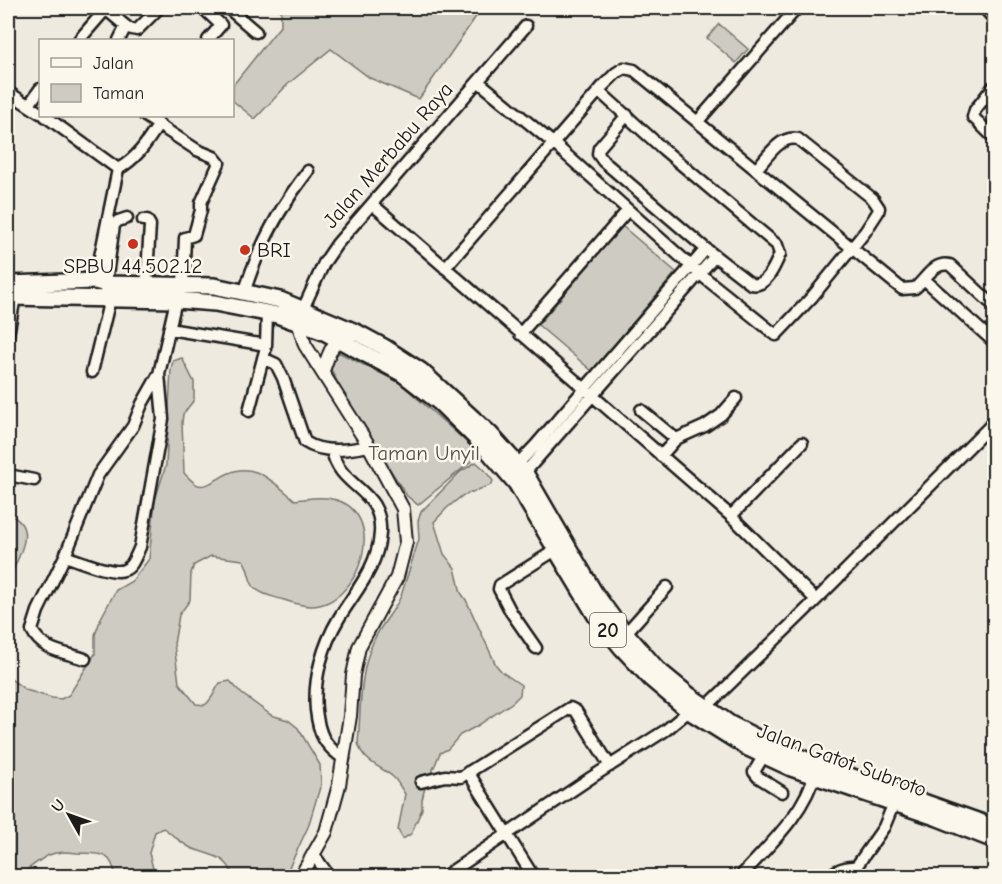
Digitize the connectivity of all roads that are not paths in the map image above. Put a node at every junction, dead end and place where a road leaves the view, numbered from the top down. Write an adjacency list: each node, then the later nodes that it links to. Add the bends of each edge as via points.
1 (159, 8): 7 (street, via 139,29)
2 (203, 8): 12 (street, via 221,25)
3 (228, 8): 9 (street)
4 (797, 8): 23 (street)
5 (984, 8): 6 (street)
6 (994, 19)
7 (126, 26): 10 (street, via 105,10); 11 (street)
8 (526, 26): 13 (street, Jalan Merbabu Raya)
9 (256, 32)
10 (80, 39)
11 (120, 39)
12 (209, 39)
13 (478, 82): 26 (street); 30 (street, Jalan Merbabu Raya)
14 (994, 86): 25 (street, via 973,117)
15 (39, 90): 18 (street)
16 (599, 91): 20 (street); 23 (street, via 616,73 624,68 634,69); 26 (street)
17 (8, 92): 18 (street)
18 (29, 105): 19 (street)
19 (39, 112)
20 (627, 115): 35 (street, via 598,154); 35 (street, via 777,245 780,254 775,266 756,285)
21 (46, 117): 27 (street)
22 (147, 117): 24 (street)
23 (698, 121): 28 (street)
24 (159, 124): 27 (street, via 142,151); 40 (street, via 219,163 201,202 194,235 185,238)
25 (994, 138)
26 (553, 143): 31 (street); 37 (street)
27 (118, 169): 42 (street)
28 (756, 170): 34 (street); 34 (street, via 786,139 798,139 809,146 879,208)
29 (308, 171): 44 (street, via 274,220)
30 (372, 204): 37 (street); 48 (street, Jalan Merbabu Raya, via 331,252)
31 (628, 210): 36 (street); 51 (street)
32 (127, 218): 42 (street, via 114,225)
33 (143, 220): 43 (street, via 150,225)
34 (853, 247): 38 (street, via 776,335); 39 (street, via 906,290)
35 (711, 253): 36 (street); 38 (street)
36 (692, 266): 38 (street); 56 (street)
37 (445, 268): 51 (street)
38 (700, 274): 56 (street)
39 (924, 279): 46 (street, via 939,265 950,265); 54 (street)
40 (183, 285): 43 (highway, 20); 44 (highway, 20, via 214,286)
41 (12, 290): 42 (highway, 20); 52 (street)
42 (103, 290): 43 (highway, 20); 59 (street)
43 (146, 292): 45 (highway, 20)
44 (244, 293): 47 (highway, 20)
45 (176, 300): 47 (highway, 20); 49 (street)
46 (994, 306)
47 (275, 309): 48 (highway, Jalan Gatot Subroto / 20); 55 (street)
48 (301, 316): 50 (highway, Jalan Gatot Subroto / 20); 53 (highway, Jalan Gatot Subroto / 20); 58 (main road, via 305,345)
49 (169, 329): 55 (street); 60 (street)
50 (358, 333): 53 (main road, via 345,333); 71 (highway, Jalan Gatot Subroto / 20, via 421,371 490,434)
51 (520, 334): 61 (street)
52 (8, 335)
53 (338, 339): 58 (main road); 71 (highway, Jalan Gatot Subroto / 20, via 403,374 440,402)
54 (994, 342)
55 (267, 345): 57 (street)
56 (623, 353): 61 (street)
57 (263, 358): 64 (street); 69 (street, via 276,364 305,442)
58 (322, 371): 68 (main road)
59 (92, 372)
60 (159, 374): 76 (street, via 133,426 98,475); 76 (street, via 163,419 140,547 131,565 123,571 112,571)
61 (588, 393): 70 (street); 71 (street)
62 (736, 398): 66 (street, via 721,415)
63 (641, 410): 66 (street)
64 (249, 411)
65 (994, 422): 78 (street)
66 (676, 440): 70 (street)
67 (802, 443): 74 (street)
68 (369, 446): 69 (street); 84 (main road, via 404,509 406,542 397,577 359,647)
69 (332, 450): 84 (street, via 334,462 348,480 372,499 380,532 375,562 338,620 316,676 319,728 330,749)
70 (661, 456): 74 (street)
71 (516, 474): 75 (highway, Jalan Gatot Subroto / 20)
72 (8, 475): 73 (street)
73 (34, 480)
74 (731, 516): 78 (street)
75 (562, 546): 79 (highway, Jalan Gatot Subroto / 20); 80 (street, via 500,585 511,612); 82 (highway, Jalan Gatot Subroto / 20, via 583,596 622,648 650,678)
76 (65, 556): 81 (street, via 32,630 43,645)
77 (667, 587): 79 (street)
78 (816, 600): 82 (street)
79 (625, 634): 82 (highway, Jalan Gatot Subroto / 20)
80 (536, 648)
81 (85, 659)
82 (697, 712): 83 (highway, Jalan Gatot Subroto / 20, via 740,744); 85 (street)
83 (767, 750): 86 (highway, Jalan Gatot Subroto / 20); 89 (street, via 755,774)
84 (344, 759): 94 (main road, via 332,814)
85 (610, 766): 87 (street, via 576,711 570,708); 92 (street)
86 (816, 770): 90 (highway, Jalan Gatot Subroto / 20); 100 (street, via 806,798 790,821)
87 (468, 772): 88 (street, via 459,778 445,776); 92 (street)
88 (421, 782)
89 (782, 792)
90 (896, 797): 91 (highway, Jalan Gatot Subroto / 20); 93 (highway, Jalan Gatot Subroto / 20); 95 (street)
91 (994, 827)
92 (508, 834): 98 (street); 99 (street)
93 (994, 840)
94 (314, 855): 96 (main road); 97 (street)
95 (859, 872): 101 (street, via 848,866)
96 (301, 876)
97 (329, 876)
98 (445, 876)
99 (533, 876)
100 (741, 876)
101 (829, 876)

